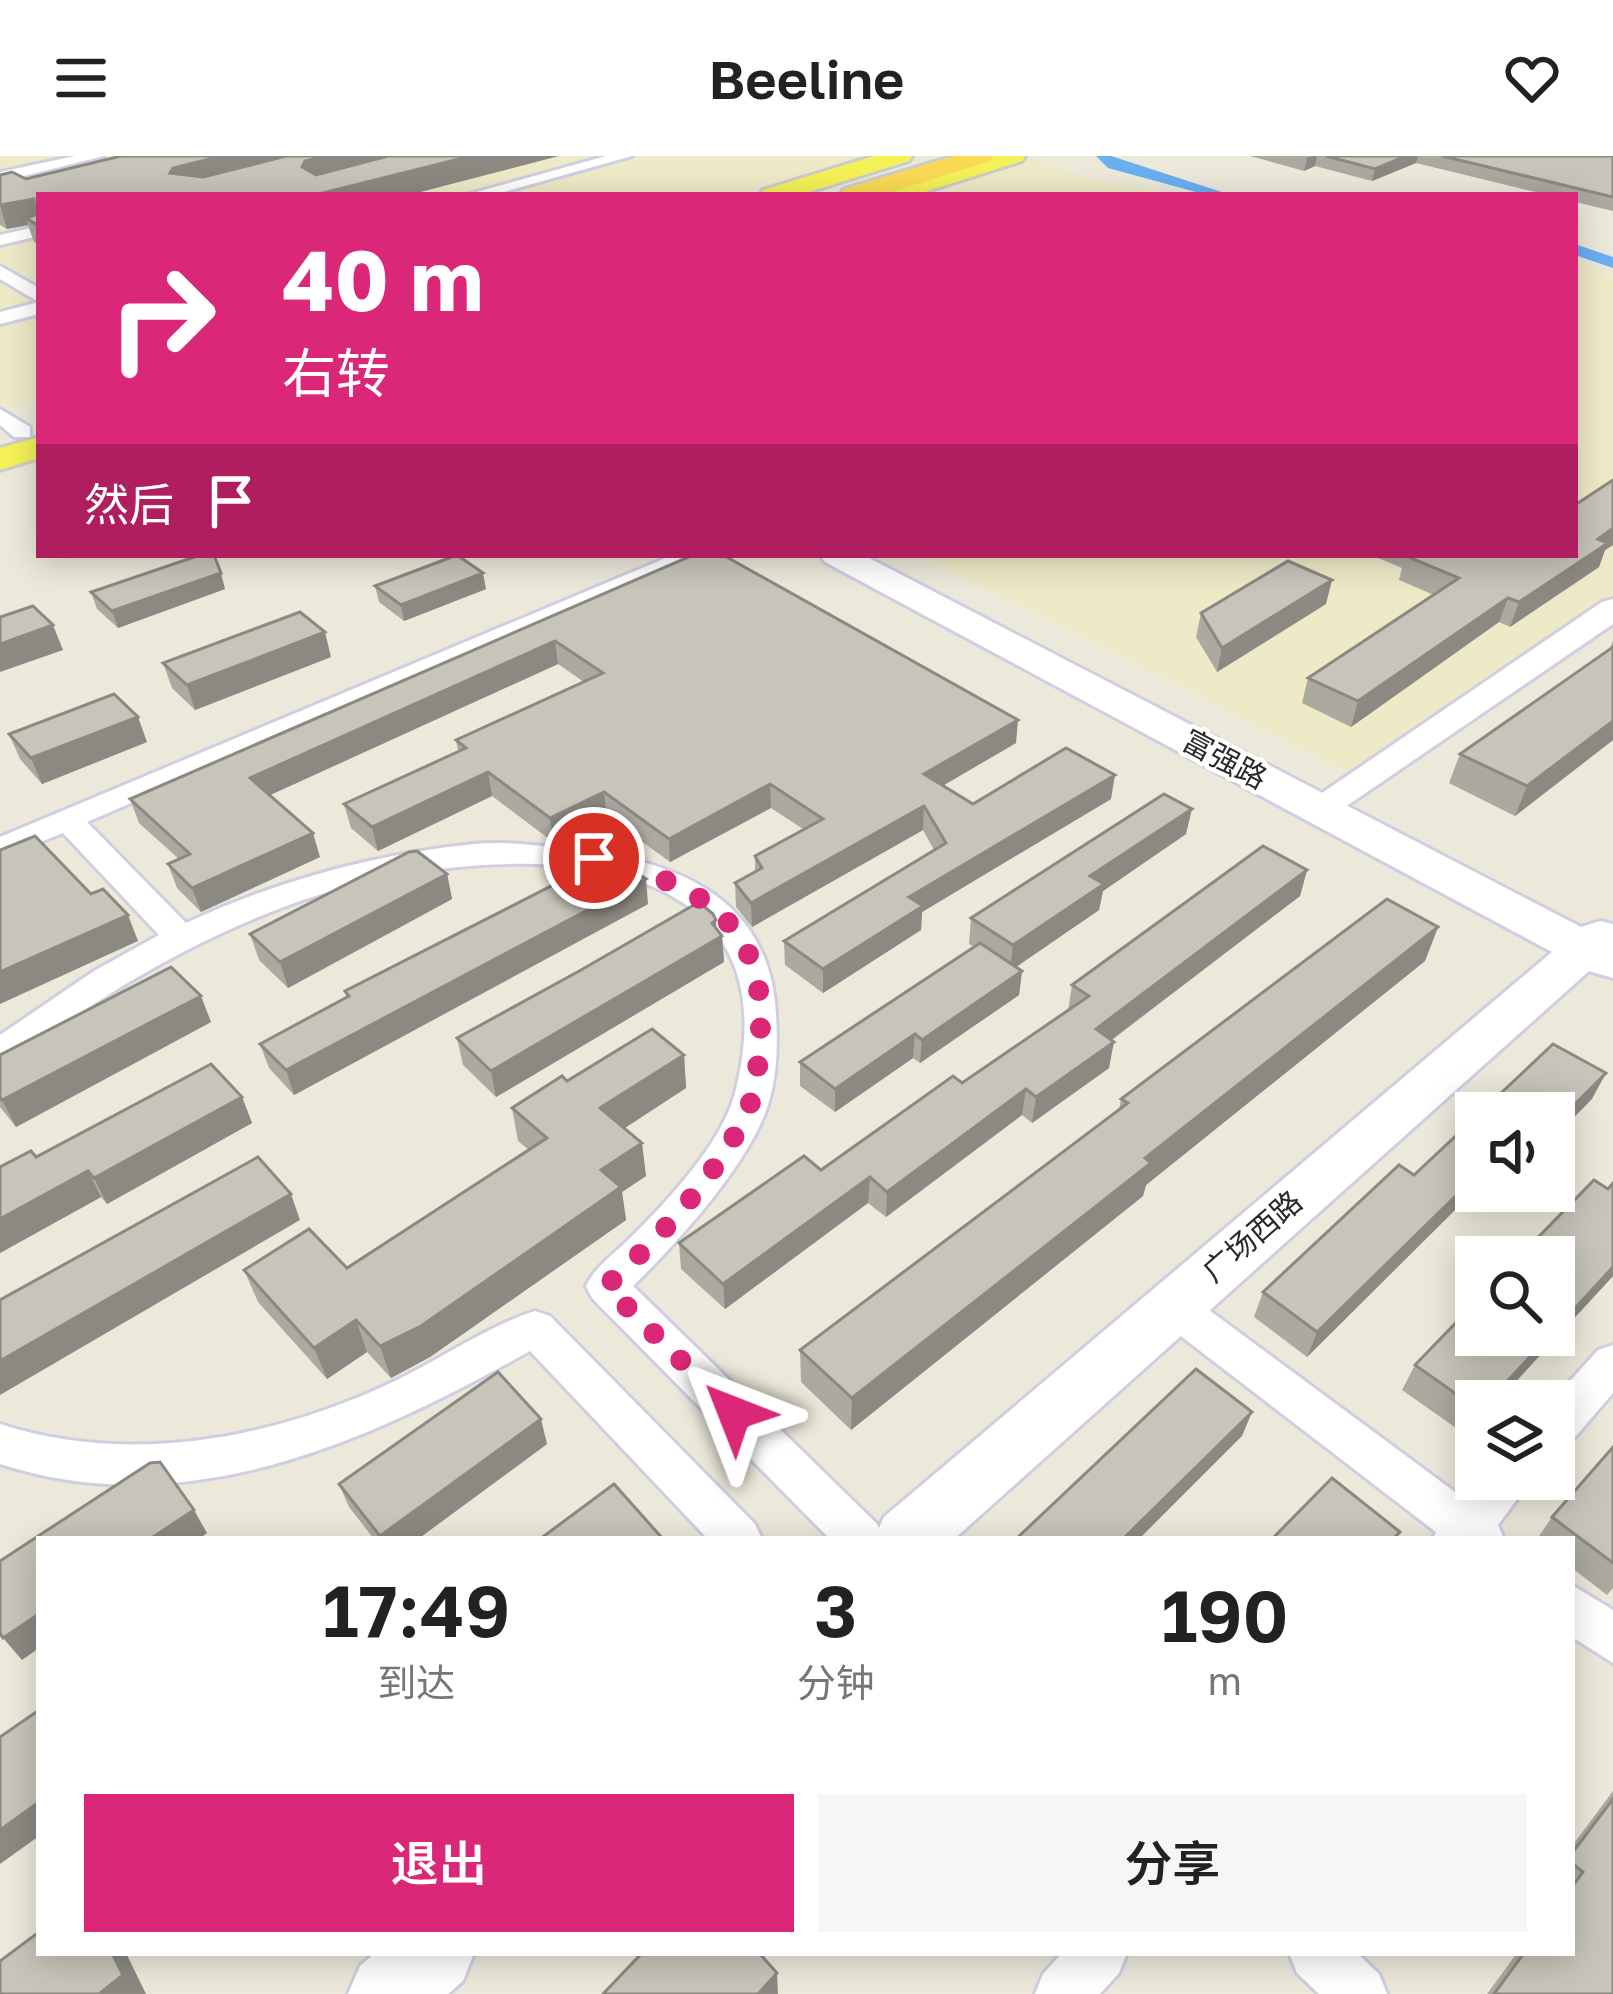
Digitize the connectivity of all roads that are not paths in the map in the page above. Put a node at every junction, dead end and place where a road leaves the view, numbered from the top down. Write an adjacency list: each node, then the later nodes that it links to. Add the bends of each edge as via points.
1 (96, 156): 7 (street)
2 (900, 156): 9 (main road)
3 (936, 156): 10 (highway)
4 (981, 156): 11 (highway)
5 (1013, 156): 12 (main road)
6 (612, 157): 8 (street)
7 (0, 177)
8 (485, 192)
9 (782, 192)
10 (819, 192)
11 (864, 192)
12 (899, 192)
13 (36, 232): 14 (street)
14 (0, 240)
15 (6, 267): 16 (street)
16 (36, 293)
17 (687, 558): 22 (street)
18 (843, 558): 21 (main road, 富强路)
19 (874, 558): 21 (main road, 富强路)
20 (1613, 610): 21 (street)
21 (1329, 802): 25 (main road, 富强路)
22 (68, 819): 23 (street); 24 (street)
23 (0, 848)
24 (180, 938): 26 (street, via 46,1015); 34 (street, via 391,865 476,853 594,858 646,871 694,892 726,918 749,947 763,1001 747,1113 664,1233 606,1286)
25 (1603, 948): 27 (main road, 广场西路)
26 (0, 1053)
27 (1171, 1305): 32 (street); 35 (main road, 广场西路)
28 (1613, 1363): 29 (street)
29 (1575, 1406)
30 (0, 1444): 33 (street, via 28,1456 116,1462 274,1448 535,1328)
31 (1494, 1500): 32 (street)
32 (1468, 1535)
33 (736, 1536)
34 (858, 1536)
35 (910, 1536)
36 (1575, 1610): 37 (street)
37 (1613, 1639)
38 (432, 1956): 41 (main road)
39 (1096, 1956): 42 (street)
40 (1320, 1956): 43 (street)
41 (388, 1994)
42 (1063, 1994)
43 (1359, 1994)

